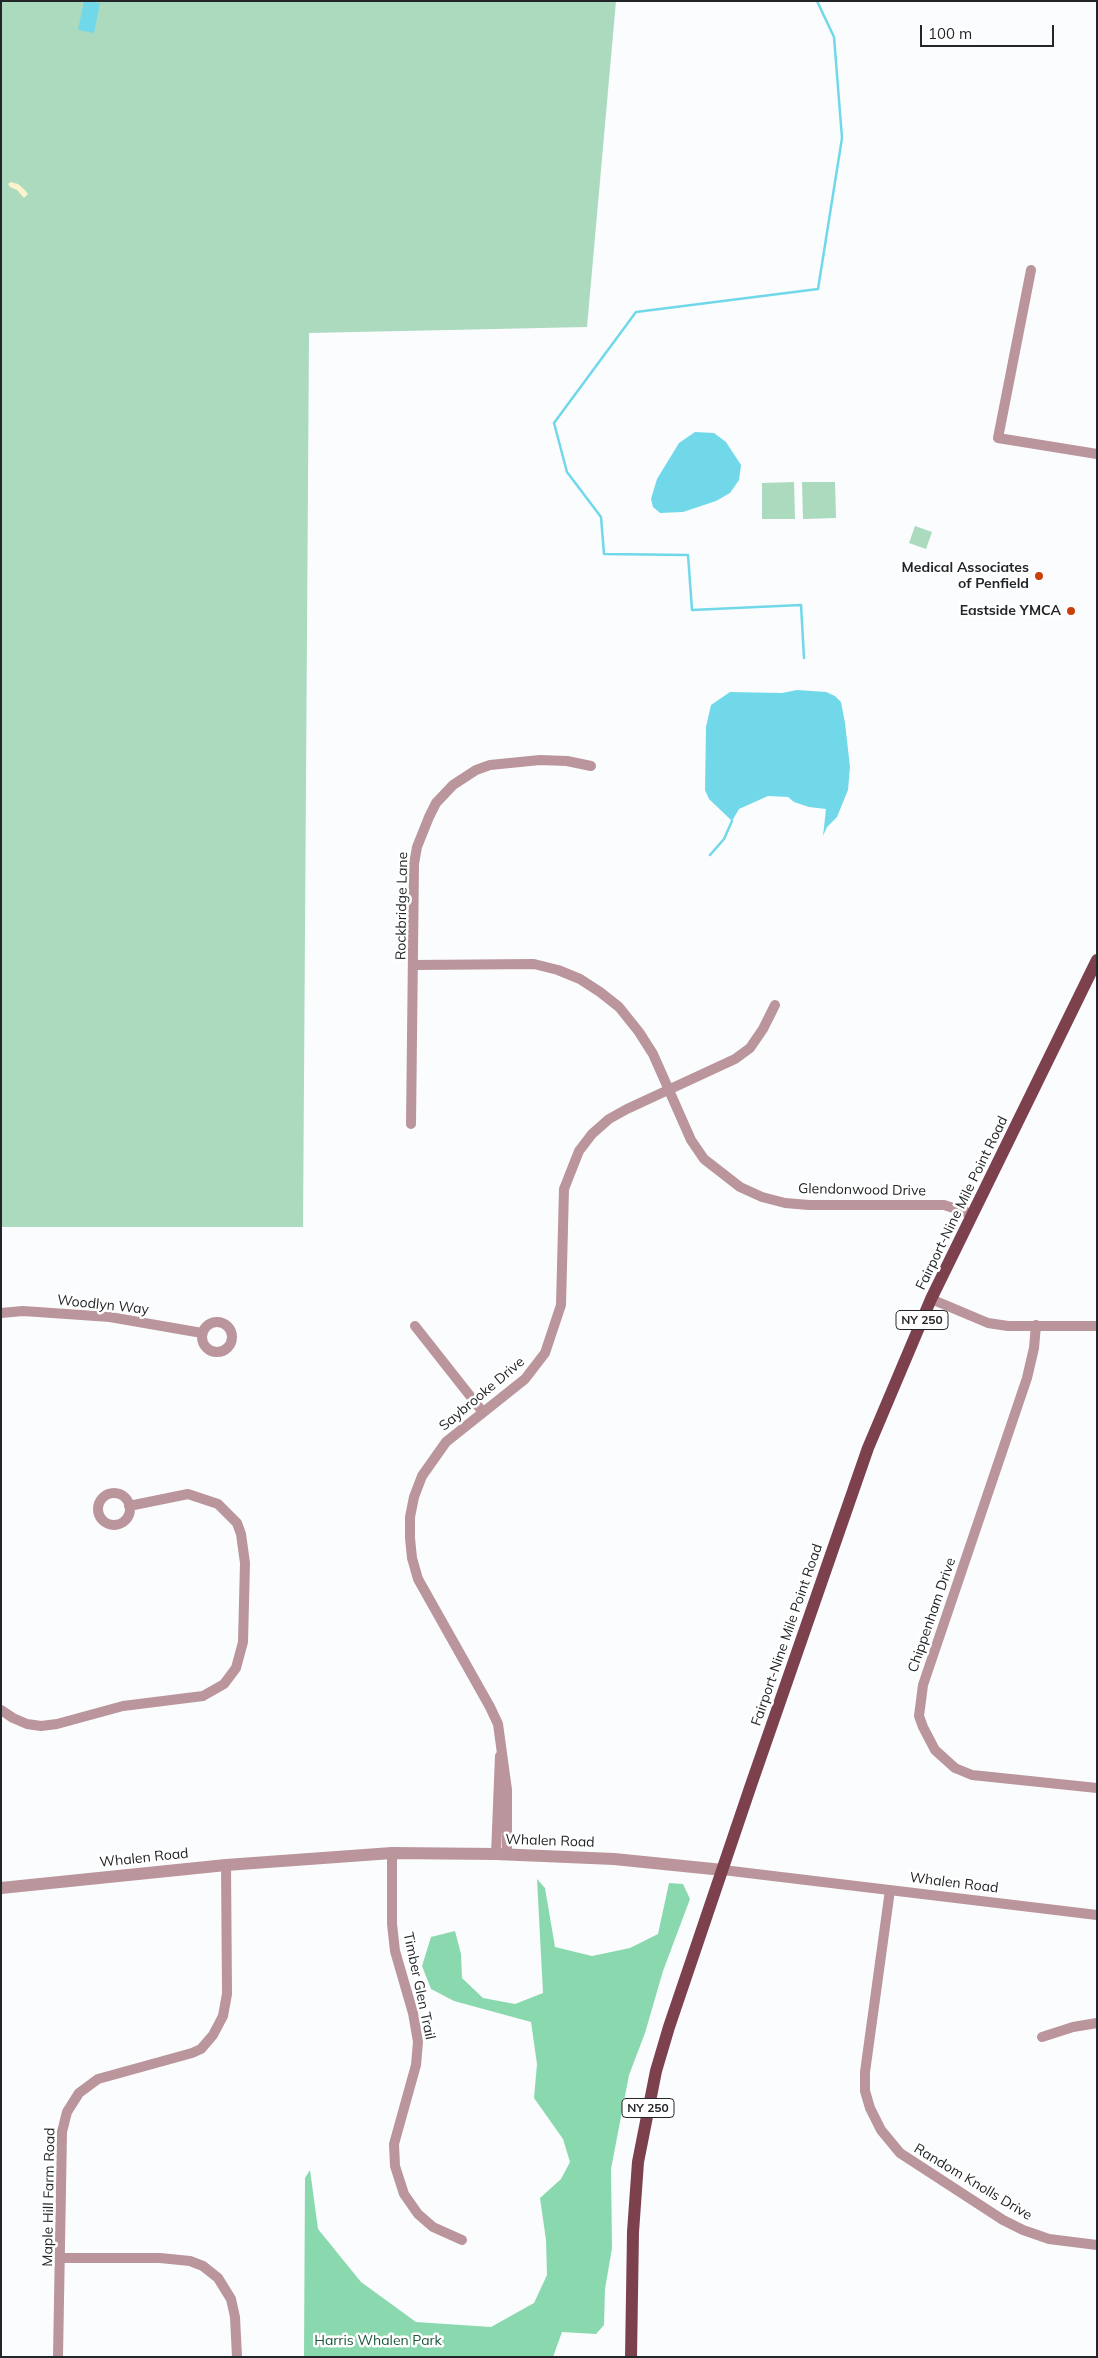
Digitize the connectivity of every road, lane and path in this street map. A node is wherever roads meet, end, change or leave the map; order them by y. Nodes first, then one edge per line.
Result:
1 (1031, 270) dead end
2 (1097, 454) edge
3 (591, 766) dead end
4 (1097, 960) edge
5 (414, 965) junction
6 (775, 1005) dead end
7 (669, 1090) junction
8 (411, 1124) dead end
9 (972, 1214) junction
10 (932, 1299) junction
11 (1, 1314) edge
12 (1036, 1325) junction
13 (415, 1326) dead end
14 (1097, 1326) edge
15 (202, 1333) dead end
16 (482, 1411) junction
17 (129, 1506) dead end
18 (1, 1710) edge
19 (1097, 1788) edge
20 (392, 1853) junction
21 (501, 1854) junction
22 (226, 1866) junction
23 (723, 1870) junction
24 (1, 1888) edge
25 (890, 1890) junction
26 (1097, 1915) edge
27 (1097, 2023) edge
28 (1042, 2037) dead end
29 (462, 2240) dead end
30 (1097, 2245) edge
31 (62, 2258) junction
32 (58, 2357) edge
33 (237, 2357) edge
34 (630, 2357) edge

1 - 2 street
3 - 5 street, Rockbridge Lane
4 - 9 main road, Fairport-Nine Mile Point Road / NY 250
5 - 7 street, Glendonwood Drive
5 - 8 street, Rockbridge Lane
6 - 7 street, Saybrooke Drive
7 - 9 street, Glendonwood Drive
7 - 16 street, Saybrooke Drive
9 - 10 main road, Fairport-Nine Mile Point Road / NY 250
10 - 12 street
10 - 23 main road, Fairport-Nine Mile Point Road / NY 250
11 - 15 street, Woodlyn Way
12 - 14 street
12 - 19 street, Chippenham Drive
13 - 16 street
16 - 21 street, Saybrooke Drive
17 - 18 street
20 - 21 street, Whalen Road
20 - 22 street, Whalen Road
20 - 29 street, Timber Glen Trail
21 - 23 street, Whalen Road
22 - 24 street, Whalen Road
22 - 31 street, Maple Hill Farm Road
23 - 25 street, Whalen Road
23 - 34 main road, Fairport-Nine Mile Point Road / NY 250
25 - 26 street, Whalen Road
25 - 30 street, Random Knolls Drive
27 - 28 street
31 - 32 street, Maple Hill Farm Road
31 - 33 street

